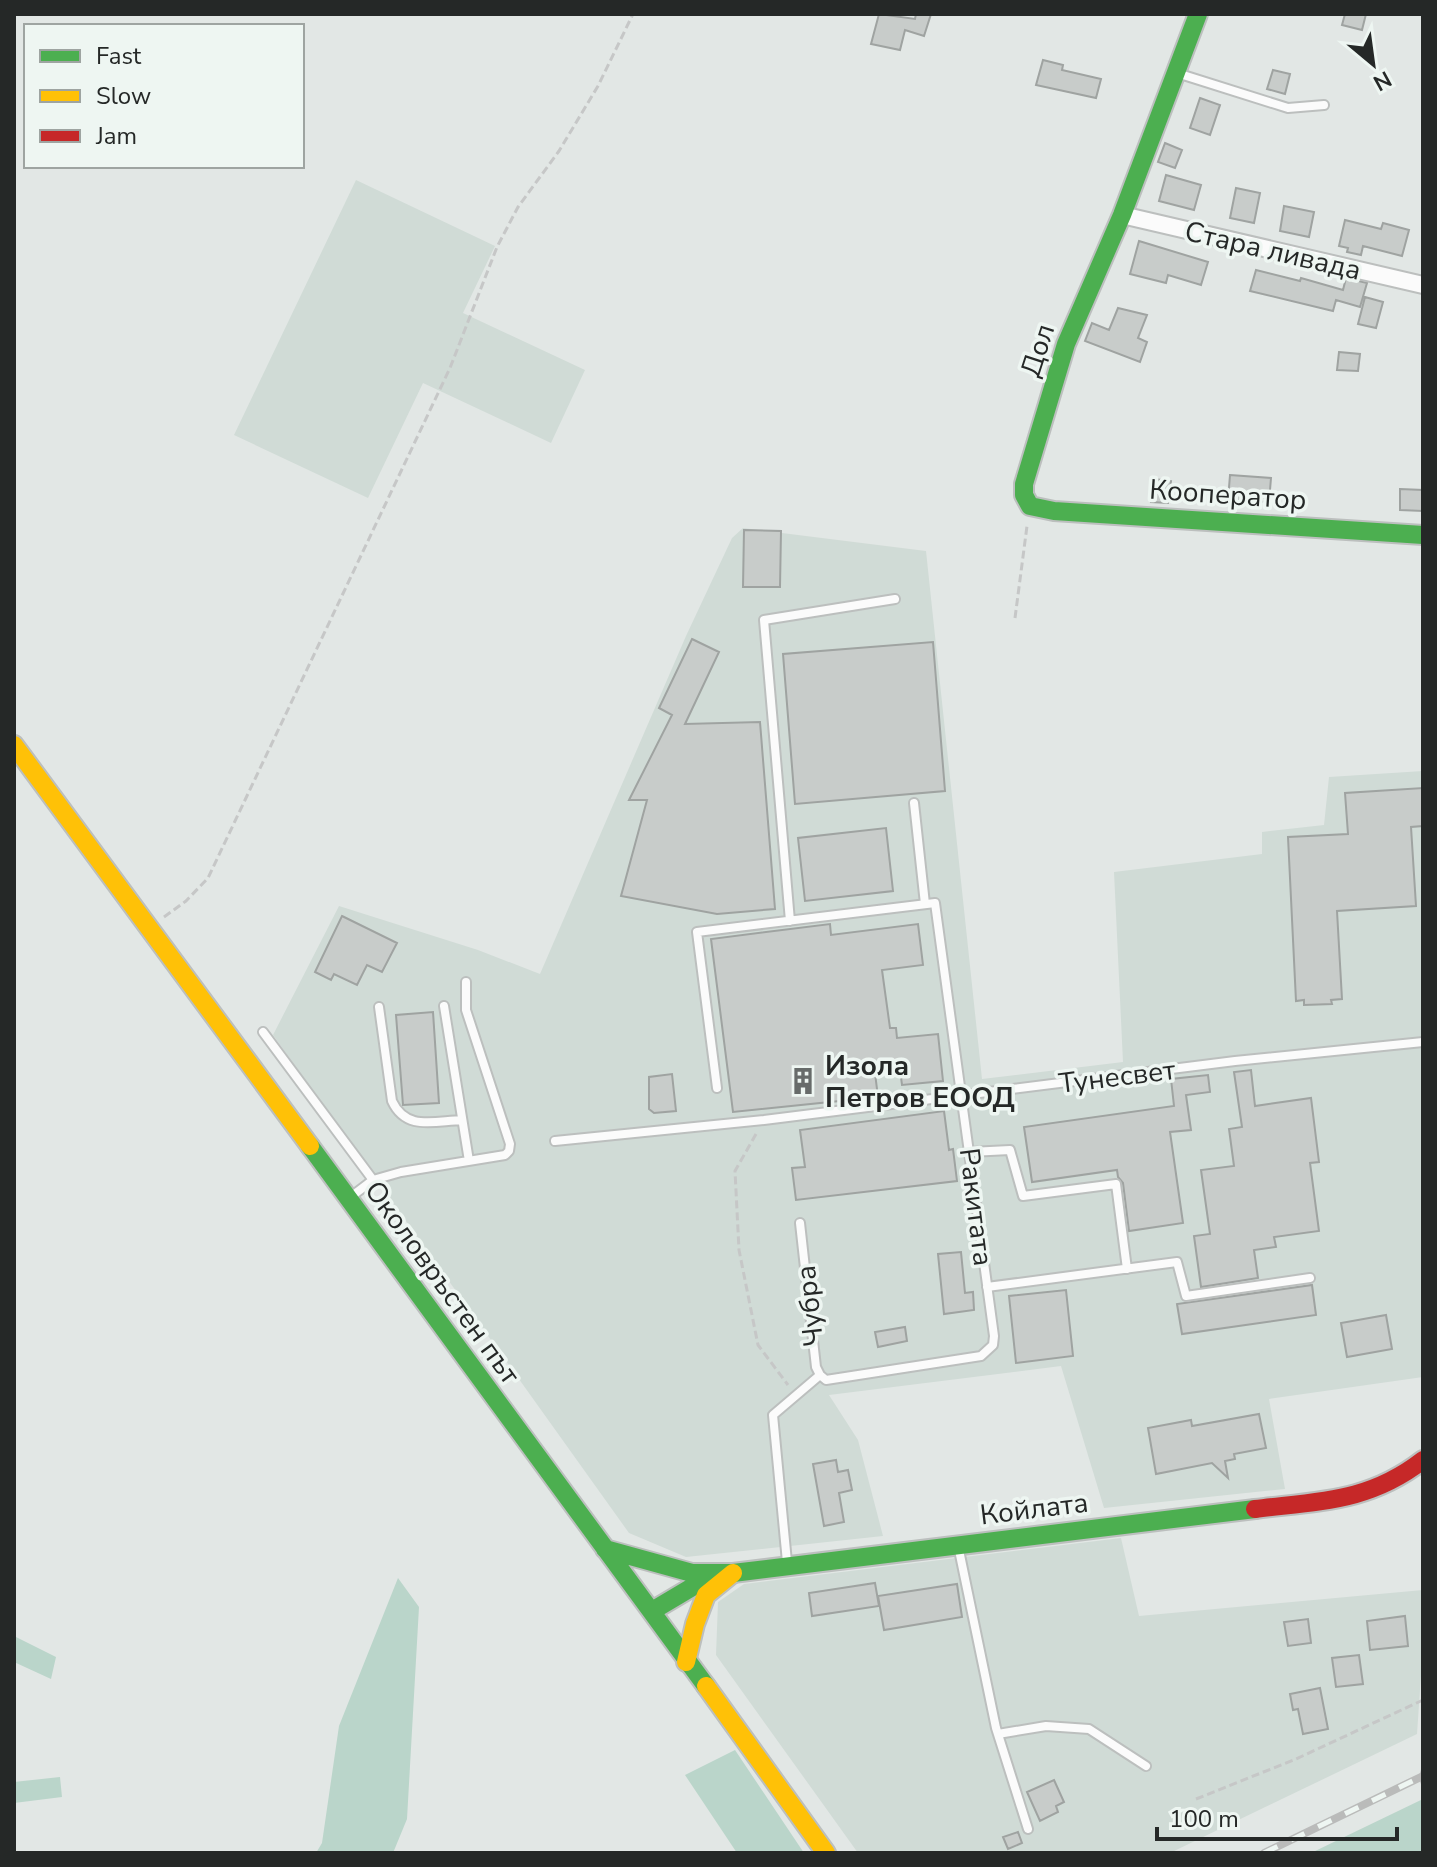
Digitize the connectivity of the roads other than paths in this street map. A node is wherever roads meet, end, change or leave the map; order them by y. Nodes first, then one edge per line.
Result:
1 (1198, 14) edge
2 (1175, 72) junction
3 (1324, 105) dead end
4 (1122, 215) junction
5 (1423, 285) edge
6 (1030, 506) joint
7 (1423, 535) edge
8 (895, 599) dead end
9 (14, 745) edge
10 (914, 803) dead end
11 (925, 904) junction
12 (790, 921) junction
13 (466, 982) dead end
14 (444, 1006) dead end
15 (379, 1007) dead end
16 (263, 1032) dead end
17 (1423, 1042) edge
18 (717, 1088) dead end
19 (963, 1095) junction
20 (462, 1120) junction
21 (555, 1141) dead end
22 (970, 1152) junction
23 (469, 1161) junction
24 (373, 1180) junction
25 (349, 1199) junction
26 (800, 1223) dead end
27 (1127, 1269) junction
28 (1310, 1278) dead end
29 (987, 1287) junction
30 (820, 1375) junction
31 (832, 1380) joint
32 (1423, 1460) edge
33 (958, 1545) junction
34 (605, 1549) junction
35 (787, 1566) junction
36 (733, 1573) junction
37 (652, 1611) junction
38 (686, 1662) junction
39 (998, 1734) junction
40 (1146, 1766) dead end
41 (1028, 1829) dead end
42 (826, 1853) edge

1 - 2 street, Дол
2 - 3 lane
2 - 4 street, Дол
4 - 5 street, Стара ливада
4 - 6 street, Дол
6 - 7 street, Кооператор
8 - 12 lane
9 - 25 street, Околовръстен път
10 - 11 lane
11 - 12 lane
11 - 19 lane, Ракитата
12 - 18 lane
13 - 23 lane
14 - 20 lane
15 - 20 lane
16 - 24 lane
17 - 19 lane, Тунесвет
19 - 21 lane, Тунесвет
19 - 22 lane, Ракитата
20 - 23 lane
22 - 27 lane
22 - 29 lane, Ракитата
23 - 24 lane
24 - 25 lane
25 - 34 street, Околовръстен път
26 - 30 lane, Чубра
27 - 28 lane
27 - 29 lane
29 - 31 lane, Ракитата
30 - 31 lane, Чубра
30 - 35 lane
32 - 33 street, Койлата
33 - 35 street, Койлата
33 - 39 lane
34 - 36 street
34 - 37 street, Околовръстен път
35 - 36 street, Койлата
36 - 37 street, Койлата
36 - 38 street
37 - 38 street, Околовръстен път
38 - 42 street, Околовръстен път
39 - 40 lane
39 - 41 lane

